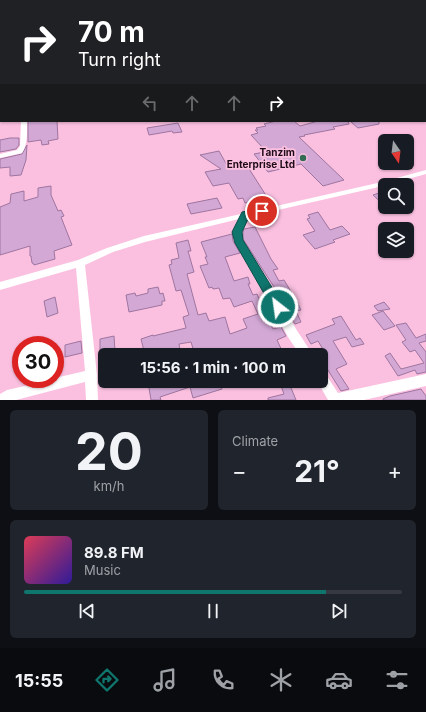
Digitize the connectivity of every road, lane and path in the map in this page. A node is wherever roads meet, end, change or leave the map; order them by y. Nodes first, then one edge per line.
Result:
1 (24, 122) edge
2 (0, 156) edge
3 (426, 172) edge
4 (245, 215) junction
5 (80, 263) junction
6 (0, 286) edge
7 (302, 348) edge
8 (91, 375) junction
9 (426, 380) edge
10 (328, 388) edge
11 (3, 400) edge
12 (92, 400) edge
13 (336, 400) edge

1 - 2 street
3 - 4 street
4 - 5 street
4 - 7 street
5 - 6 street
5 - 8 street
8 - 11 street
8 - 12 street
9 - 13 street
10 - 13 street

